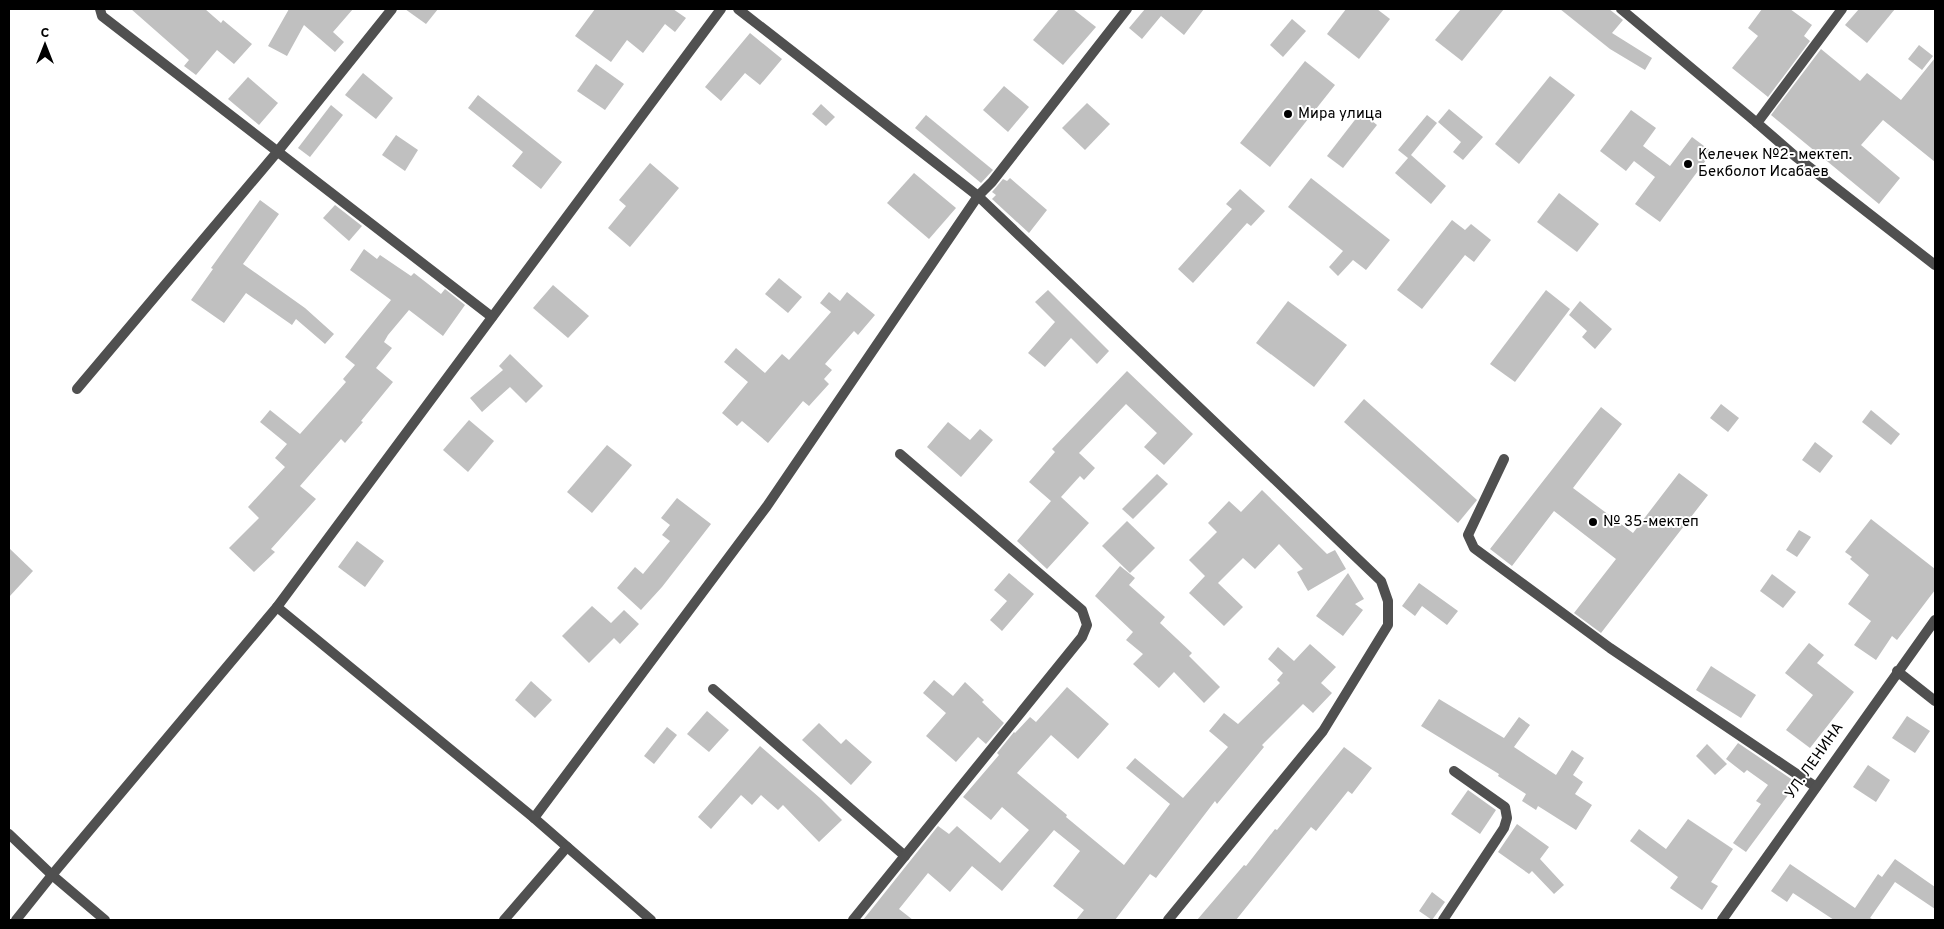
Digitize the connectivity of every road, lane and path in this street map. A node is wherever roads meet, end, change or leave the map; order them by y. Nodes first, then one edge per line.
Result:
1 (100, 9) edge
2 (392, 9) edge
3 (721, 9) edge
4 (738, 9) edge
5 (1127, 9) edge
6 (1621, 9) edge
7 (1842, 9) edge
8 (1758, 123) junction
9 (278, 151) junction
10 (978, 196) junction
11 (1935, 265) edge
12 (492, 316) junction
13 (77, 388) dead end
14 (900, 454) dead end
15 (1504, 459) dead end
16 (277, 607) junction
17 (1935, 620) edge
18 (1897, 671) junction
19 (714, 689) dead end
20 (1935, 701) edge
21 (1454, 771) dead end
22 (1816, 787) junction
23 (534, 818) junction
24 (9, 834) edge
25 (567, 847) junction
26 (905, 856) junction
27 (52, 875) junction
28 (16, 920) edge
29 (105, 920) edge
30 (504, 920) edge
31 (651, 920) edge
32 (853, 920) edge
33 (1168, 920) edge
34 (1443, 920) edge
35 (1722, 920) edge

1 - 9 street
2 - 9 street
3 - 12 street
4 - 10 street
5 - 10 street
6 - 8 street
7 - 8 street
8 - 11 street
9 - 12 street
9 - 13 street
10 - 23 street
10 - 33 street
12 - 16 street
14 - 26 street
15 - 22 street
16 - 23 street
16 - 27 street
17 - 18 street, УЛ. ЛЕНИНА
18 - 20 street
18 - 22 street, УЛ. ЛЕНИНА
19 - 26 street
21 - 34 street
22 - 35 street, УЛ. ЛЕНИНА
23 - 25 street
24 - 27 street
25 - 30 street
25 - 31 street
26 - 32 street
27 - 28 street
27 - 29 street

